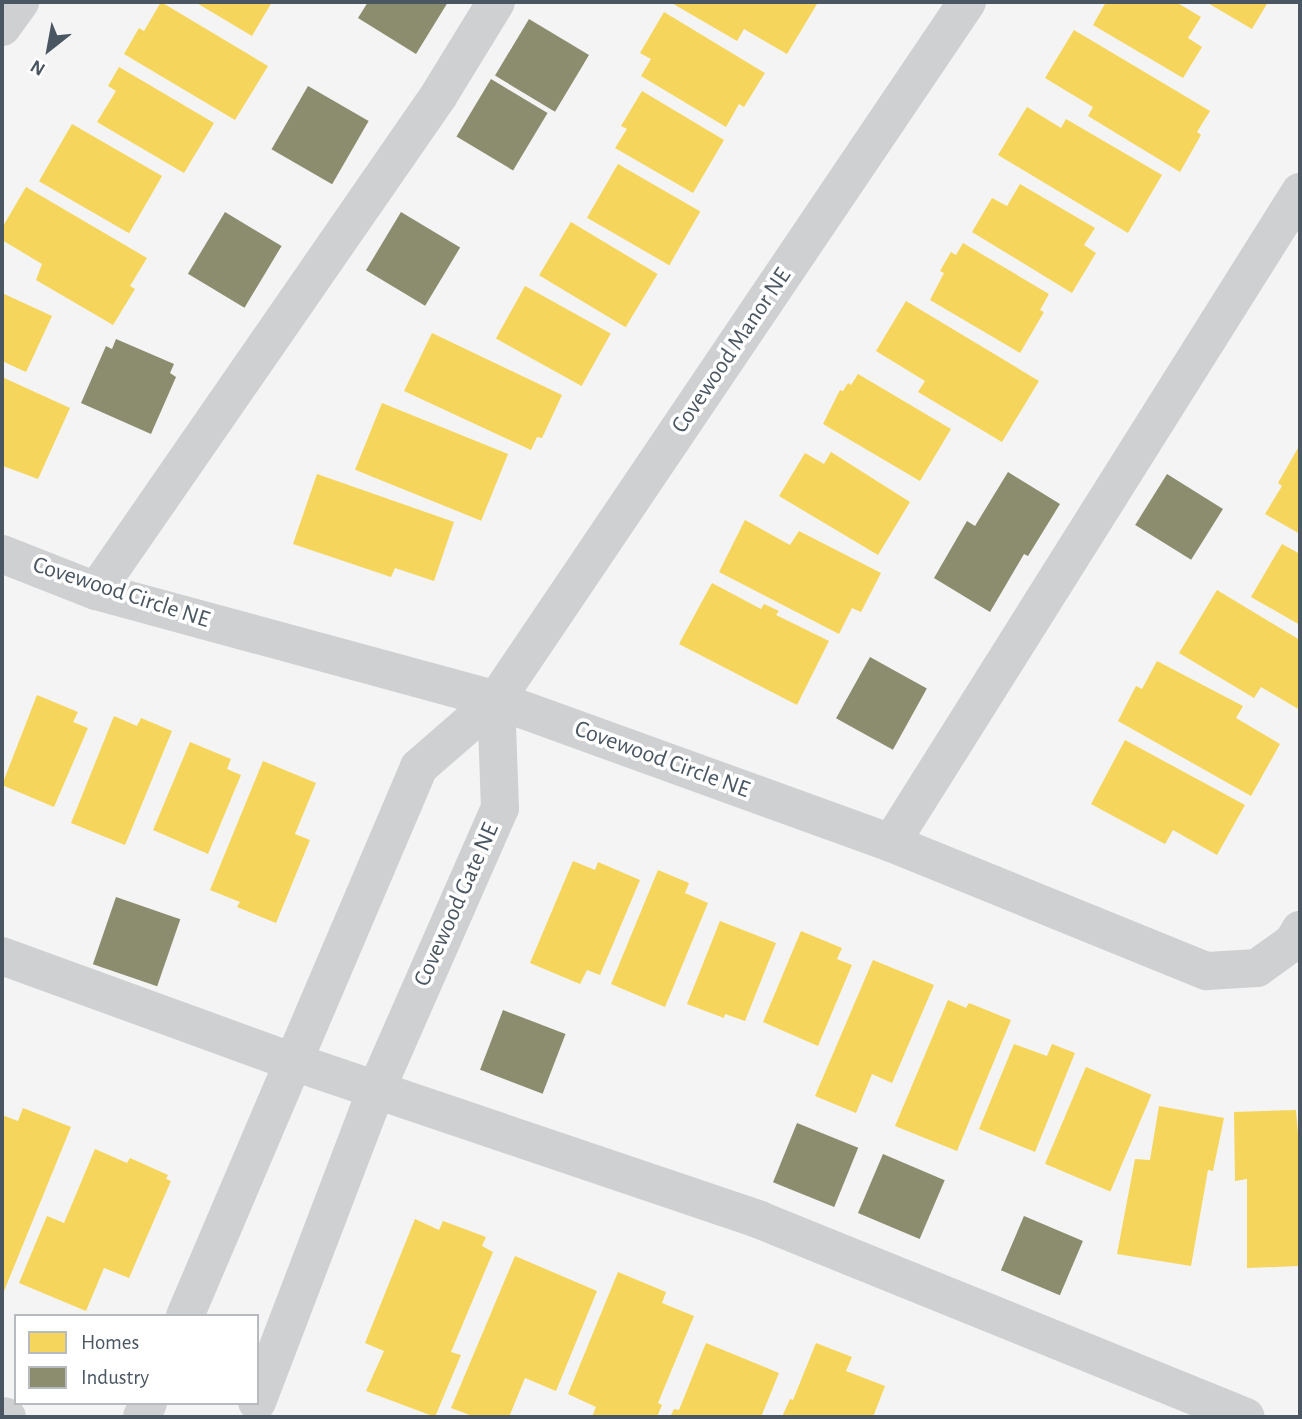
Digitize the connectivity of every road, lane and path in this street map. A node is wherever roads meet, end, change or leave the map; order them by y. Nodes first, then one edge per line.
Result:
1 (20, 2) edge
2 (496, 2) edge
3 (967, 2) edge
4 (2, 27) edge
5 (1300, 192) edge
6 (2, 554) edge
7 (96, 591) junction
8 (496, 700) junction
9 (891, 843) junction
10 (1300, 930) edge
11 (2, 956) edge
12 (294, 1062) junction
13 (377, 1088) junction
14 (186, 1314) edge
15 (259, 1398) edge
16 (2, 1416) edge
17 (7, 1417) edge
18 (1246, 1417) edge

1 - 4 street
2 - 7 street
3 - 8 street, Covewood Manor NE
5 - 9 street
6 - 7 street, Covewood Circle NE
7 - 8 street, Covewood Circle NE
8 - 9 street, Covewood Circle NE
8 - 12 street
8 - 13 street, Covewood Gate NE
9 - 10 street, Covewood Circle NE
11 - 12 street
12 - 13 street
12 - 14 street
13 - 15 street, Covewood Gate NE
13 - 18 street
16 - 17 street

